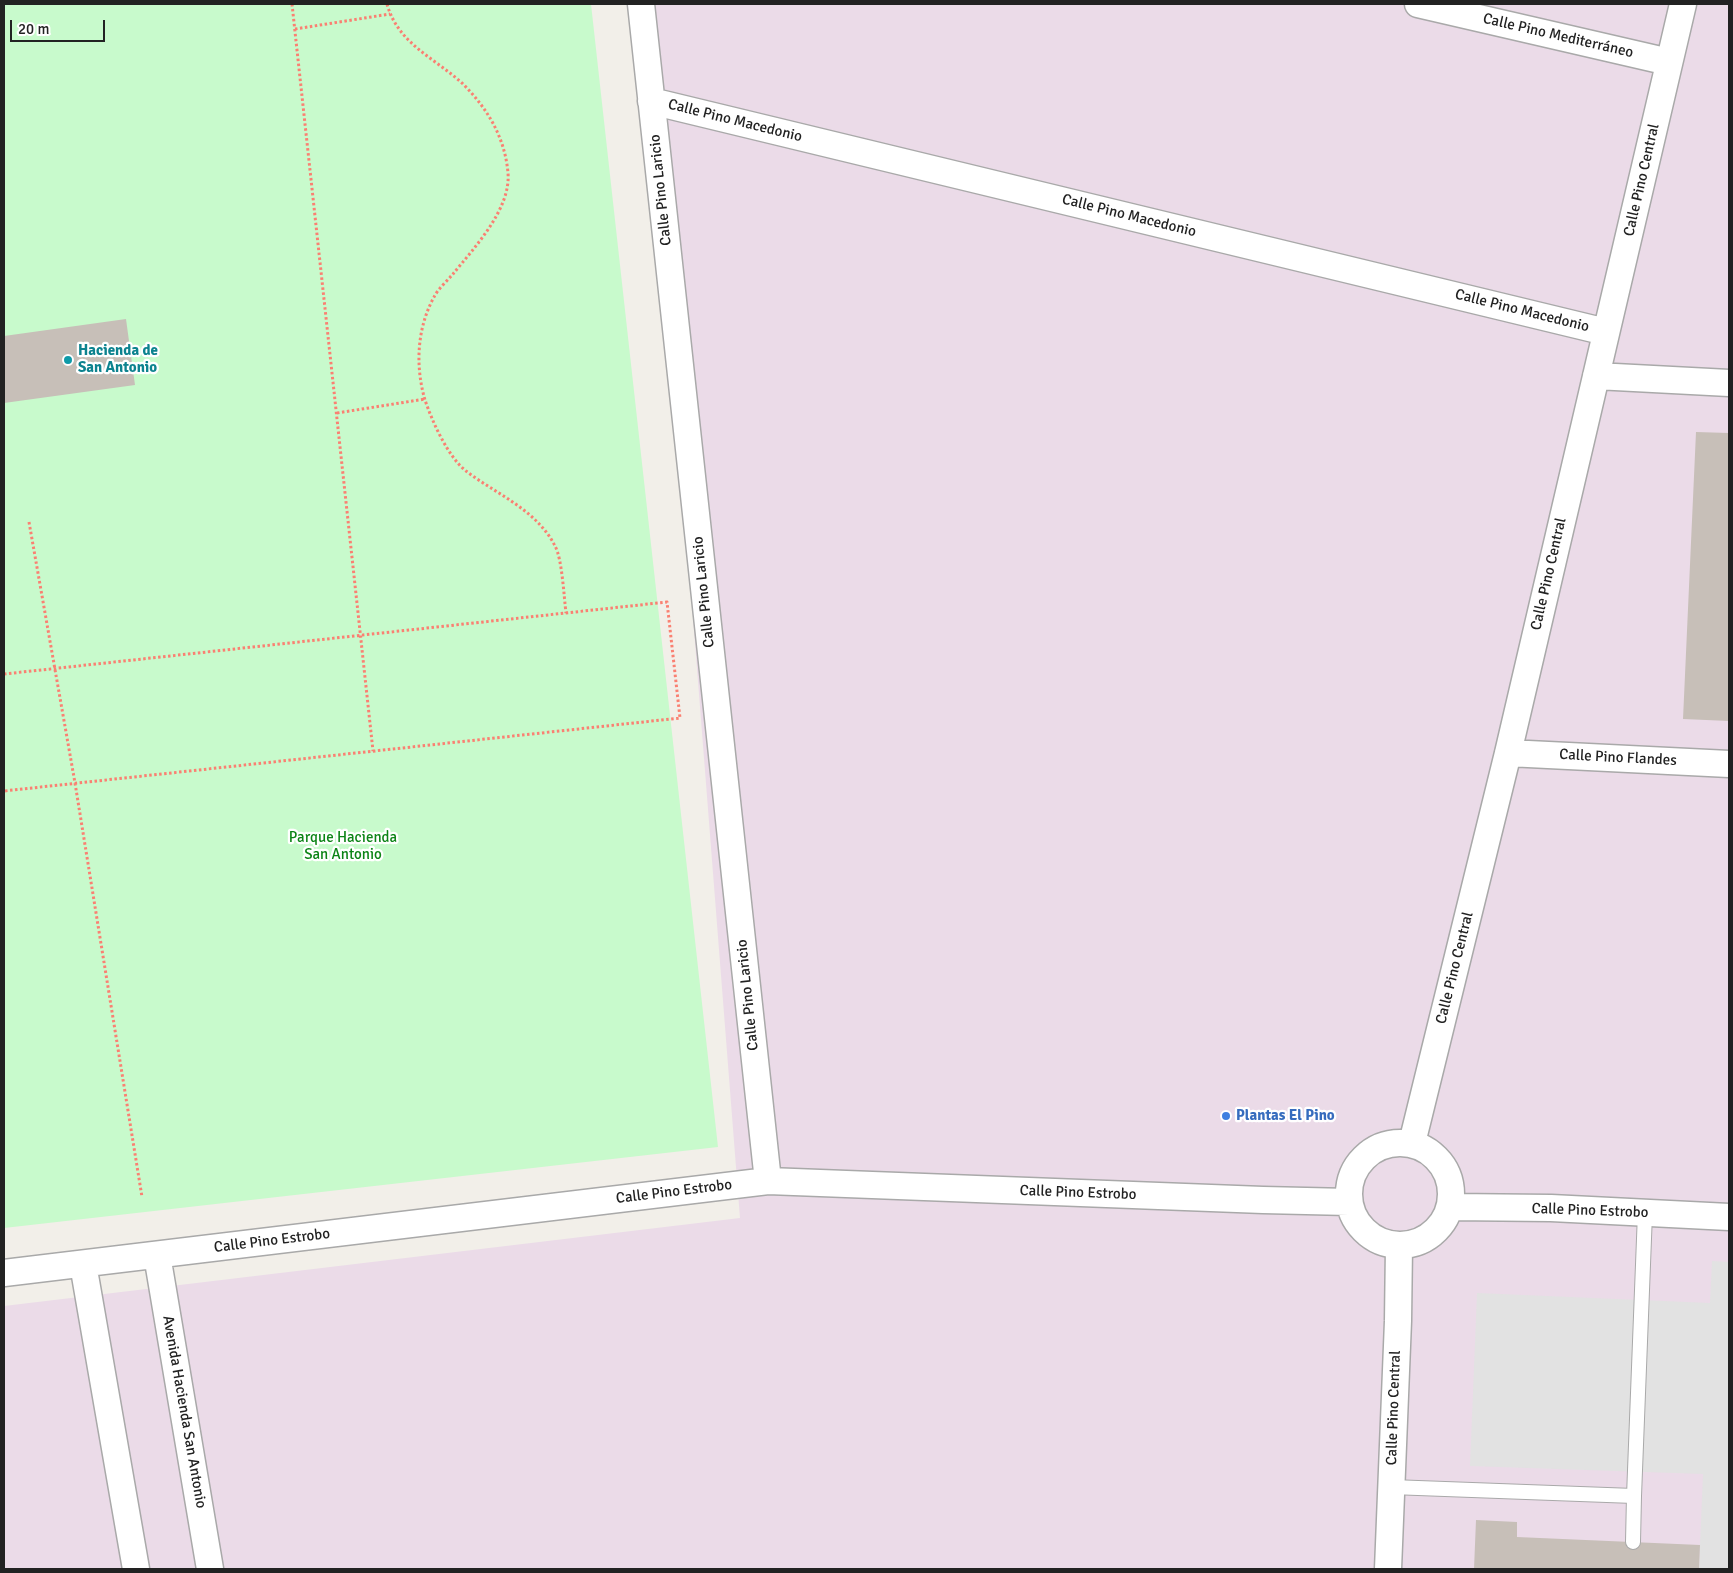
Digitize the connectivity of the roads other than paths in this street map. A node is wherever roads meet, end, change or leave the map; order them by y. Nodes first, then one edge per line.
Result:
1 (640, 4) edge
2 (1418, 4) edge
3 (1683, 4) edge
4 (1669, 62) junction
5 (651, 101) junction
6 (1606, 332) junction
7 (1596, 376) junction
8 (1729, 383) edge
9 (1508, 753) junction
10 (1729, 764) edge
11 (1412, 1143) junction
12 (768, 1181) junction
13 (1349, 1202) junction
14 (1451, 1207) junction
15 (1645, 1213) junction
16 (1729, 1217) edge
17 (1399, 1246) junction
18 (157, 1254) junction
19 (83, 1264) junction
20 (4, 1273) edge
21 (1391, 1487) junction
22 (1634, 1496) junction
23 (1633, 1542) dead end
24 (136, 1569) edge
25 (210, 1569) edge
26 (1388, 1569) edge

1 - 5 street, Calle Pino Laricio
2 - 4 street, Calle Pino Mediterráneo
3 - 4 street, Calle Pino Central
4 - 6 street, Calle Pino Central
5 - 6 street, Calle Pino Macedonio
5 - 12 street, Calle Pino Laricio
6 - 7 street, Calle Pino Central
7 - 8 street
7 - 9 street, Calle Pino Central
9 - 10 street, Calle Pino Flandes
9 - 11 street, Calle Pino Central
11 - 13 street
11 - 14 street
12 - 13 street, Calle Pino Estrobo
12 - 18 street, Calle Pino Estrobo
13 - 17 street
14 - 15 street, Calle Pino Estrobo
14 - 17 street
15 - 16 street, Calle Pino Estrobo
15 - 22 lane
17 - 21 street, Calle Pino Central
18 - 19 street, Calle Pino Estrobo
18 - 25 street, Avenida Hacienda San Antonio
19 - 20 street, Calle Pino Estrobo
19 - 24 street
21 - 22 lane
21 - 26 street, Calle Pino Central
22 - 23 lane

